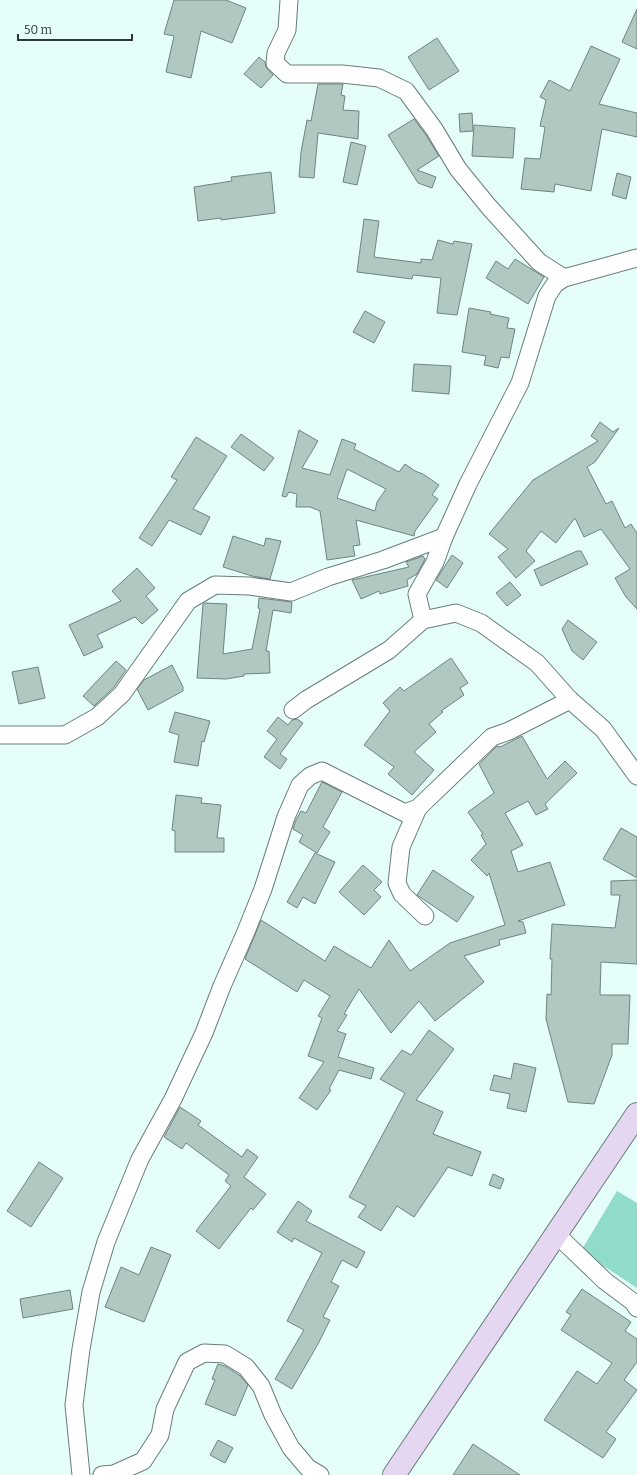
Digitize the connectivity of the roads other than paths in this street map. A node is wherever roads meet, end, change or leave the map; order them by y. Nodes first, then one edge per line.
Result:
1 (289, 0) edge
2 (637, 258) edge
3 (564, 278) junction
4 (444, 537) junction
5 (423, 620) junction
6 (570, 700) junction
7 (293, 710) dead end
8 (0, 735) edge
9 (637, 776) edge
10 (418, 808) junction
11 (425, 916) dead end
12 (637, 1114) edge
13 (556, 1234) junction
14 (637, 1308) edge
15 (81, 1475) edge
16 (102, 1475) edge
17 (320, 1475) edge
18 (394, 1475) edge

1 - 3 street
2 - 3 street
3 - 4 street
4 - 5 street
4 - 8 street
5 - 6 street
5 - 7 street
6 - 9 street
6 - 10 street
10 - 11 street
10 - 15 street
12 - 13 main road
13 - 14 street
13 - 18 main road
16 - 17 street

